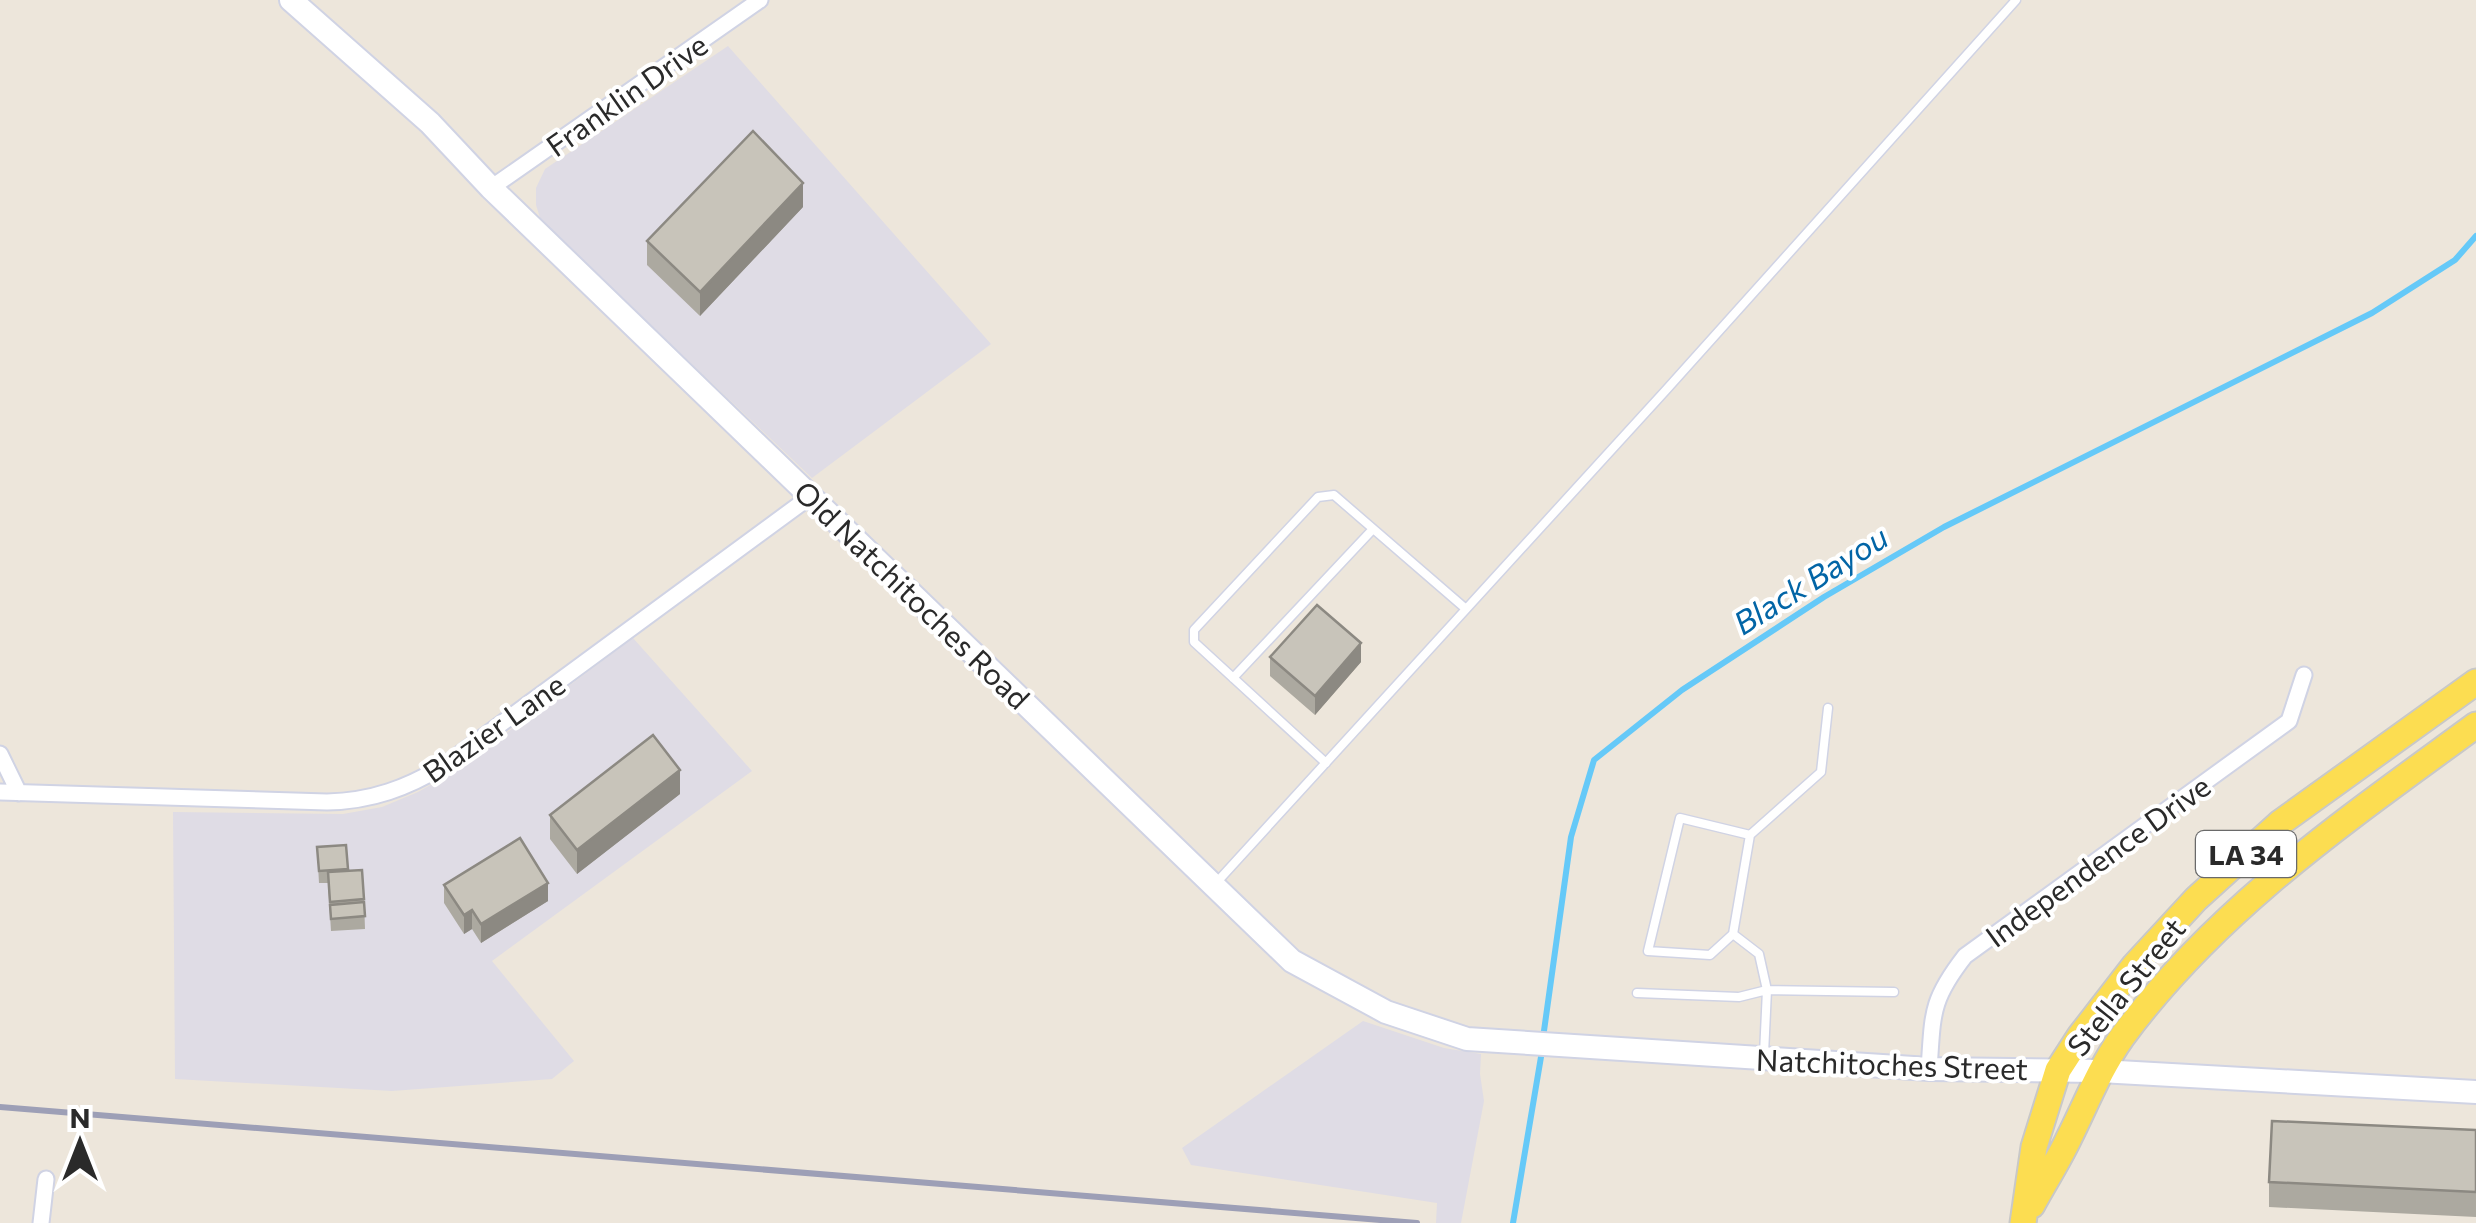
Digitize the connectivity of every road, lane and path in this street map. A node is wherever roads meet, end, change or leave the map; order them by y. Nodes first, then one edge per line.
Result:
1 (290, 0) edge
2 (760, 0) edge
3 (2016, 0) edge
4 (491, 188) junction
5 (812, 496) junction
6 (1373, 529) junction
7 (1466, 609) junction
8 (2304, 675) dead end
9 (1233, 678) junction
10 (2476, 682) edge
11 (1828, 708) dead end
12 (2476, 725) edge
13 (0, 754) edge
14 (1326, 763) junction
15 (0, 792) edge
16 (19, 793) junction
17 (1750, 834) junction
18 (1214, 886) junction
19 (1733, 934) junction
20 (1767, 990) junction
21 (1894, 992) dead end
22 (1637, 993) dead end
23 (1608, 1048) joint
24 (1763, 1058) junction
25 (1929, 1068) junction
26 (2058, 1070) junction
27 (2100, 1072) junction
28 (2476, 1092) edge
29 (46, 1179) dead end
30 (2024, 1221) edge
31 (41, 1223) edge

1 - 4 street, Old Natchitoches Road
2 - 4 street, Franklin Drive
3 - 7 lane
4 - 5 street, Old Natchitoches Road
5 - 16 street, Blazier Lane
5 - 18 street, Old Natchitoches Road
6 - 7 lane
6 - 9 lane
6 - 9 lane
7 - 14 lane
8 - 25 street, Independence Drive
9 - 14 lane
10 - 26 main road, Stella Street / LA 34
11 - 17 lane
12 - 27 main road, Stella Street / LA 34
13 - 16 street
14 - 18 lane
15 - 16 street, Blazier Lane
17 - 19 lane
17 - 19 lane
18 - 23 street, Old Natchitoches Road
19 - 20 lane
20 - 21 lane
20 - 22 lane
20 - 24 lane
23 - 24 street, Natchitoches Street
24 - 25 street, Natchitoches Street
25 - 26 street, Natchitoches Street
26 - 27 street, Natchitoches Street
26 - 30 main road, LA 34
27 - 28 street, Natchitoches Street
27 - 30 main road, LA 34
29 - 31 street

